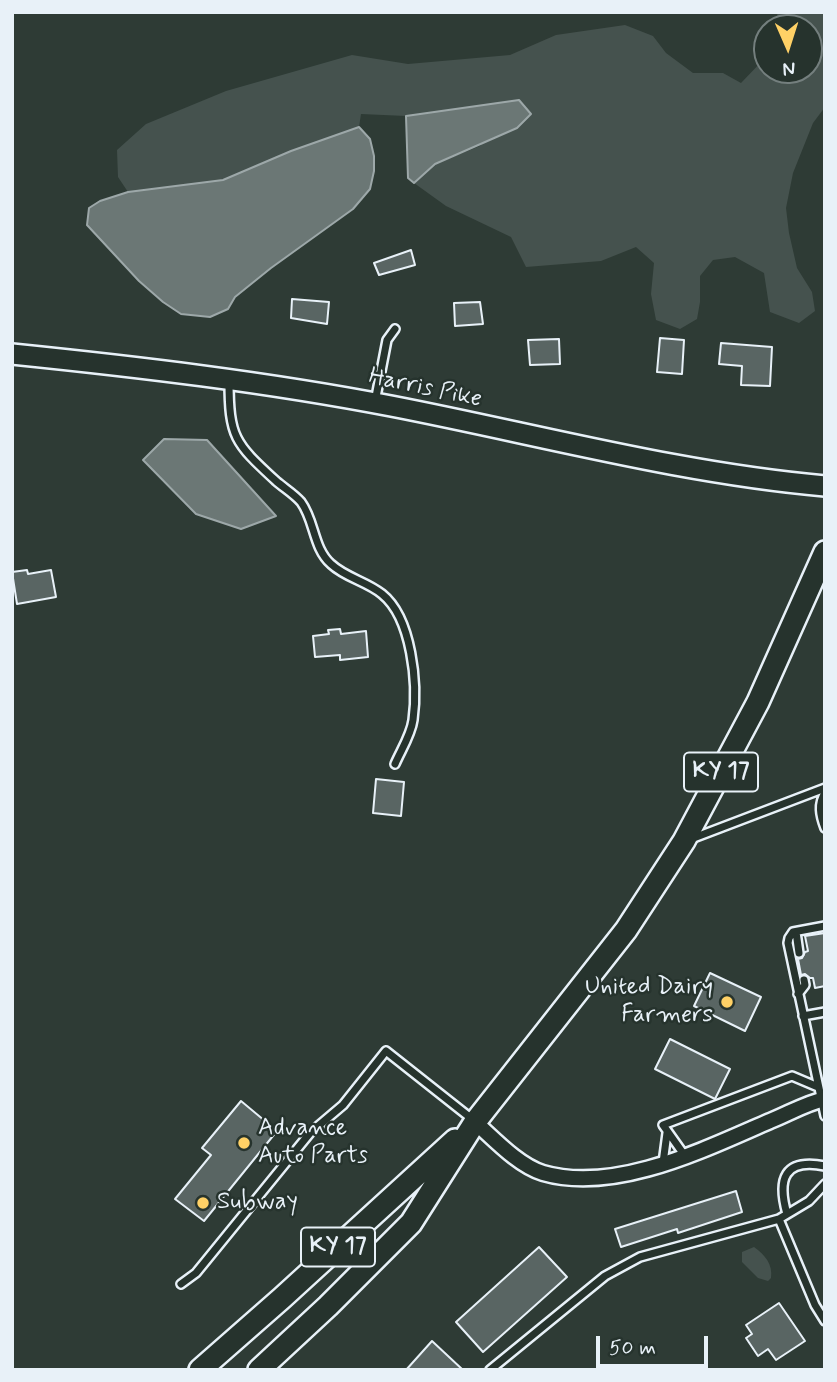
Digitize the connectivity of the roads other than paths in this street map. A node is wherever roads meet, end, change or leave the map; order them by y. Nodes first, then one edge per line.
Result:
1 (395, 329) dead end
2 (12, 354) edge
3 (229, 380) junction
4 (375, 403) junction
5 (825, 486) edge
6 (825, 552) edge
7 (395, 764) dead end
8 (825, 790) edge
9 (825, 828) edge
10 (684, 841) junction
11 (825, 926) edge
12 (796, 932) junction
13 (799, 953) dead end
14 (804, 980) dead end
15 (798, 994) junction
16 (825, 1012) edge
17 (803, 1016) junction
18 (821, 1095) edge
19 (825, 1116) edge
20 (475, 1122) junction
21 (667, 1133) junction
22 (685, 1156) junction
23 (663, 1163) junction
24 (825, 1166) edge
25 (825, 1184) edge
26 (787, 1214) junction
27 (779, 1219) junction
28 (181, 1284) dead end
29 (825, 1321) edge
30 (200, 1370) edge
31 (259, 1370) edge
32 (489, 1370) edge

1 - 4 lane
2 - 3 main road, Harris Pike
3 - 4 main road, Harris Pike
3 - 7 lane
4 - 5 main road, Harris Pike
6 - 10 main road, KY 17
8 - 9 lane
8 - 10 lane
10 - 20 main road, KY 17
11 - 12 lane
12 - 13 lane
12 - 15 lane
14 - 15 lane
15 - 17 lane
16 - 17 lane
17 - 18 lane
18 - 19 lane
18 - 21 lane
18 - 22 street
20 - 23 street
20 - 28 lane
20 - 30 main road, KY 17
20 - 31 main road, KY 17
21 - 22 lane
21 - 23 lane
22 - 23 street
24 - 26 lane
25 - 26 lane
26 - 27 lane
27 - 29 lane
27 - 32 lane

